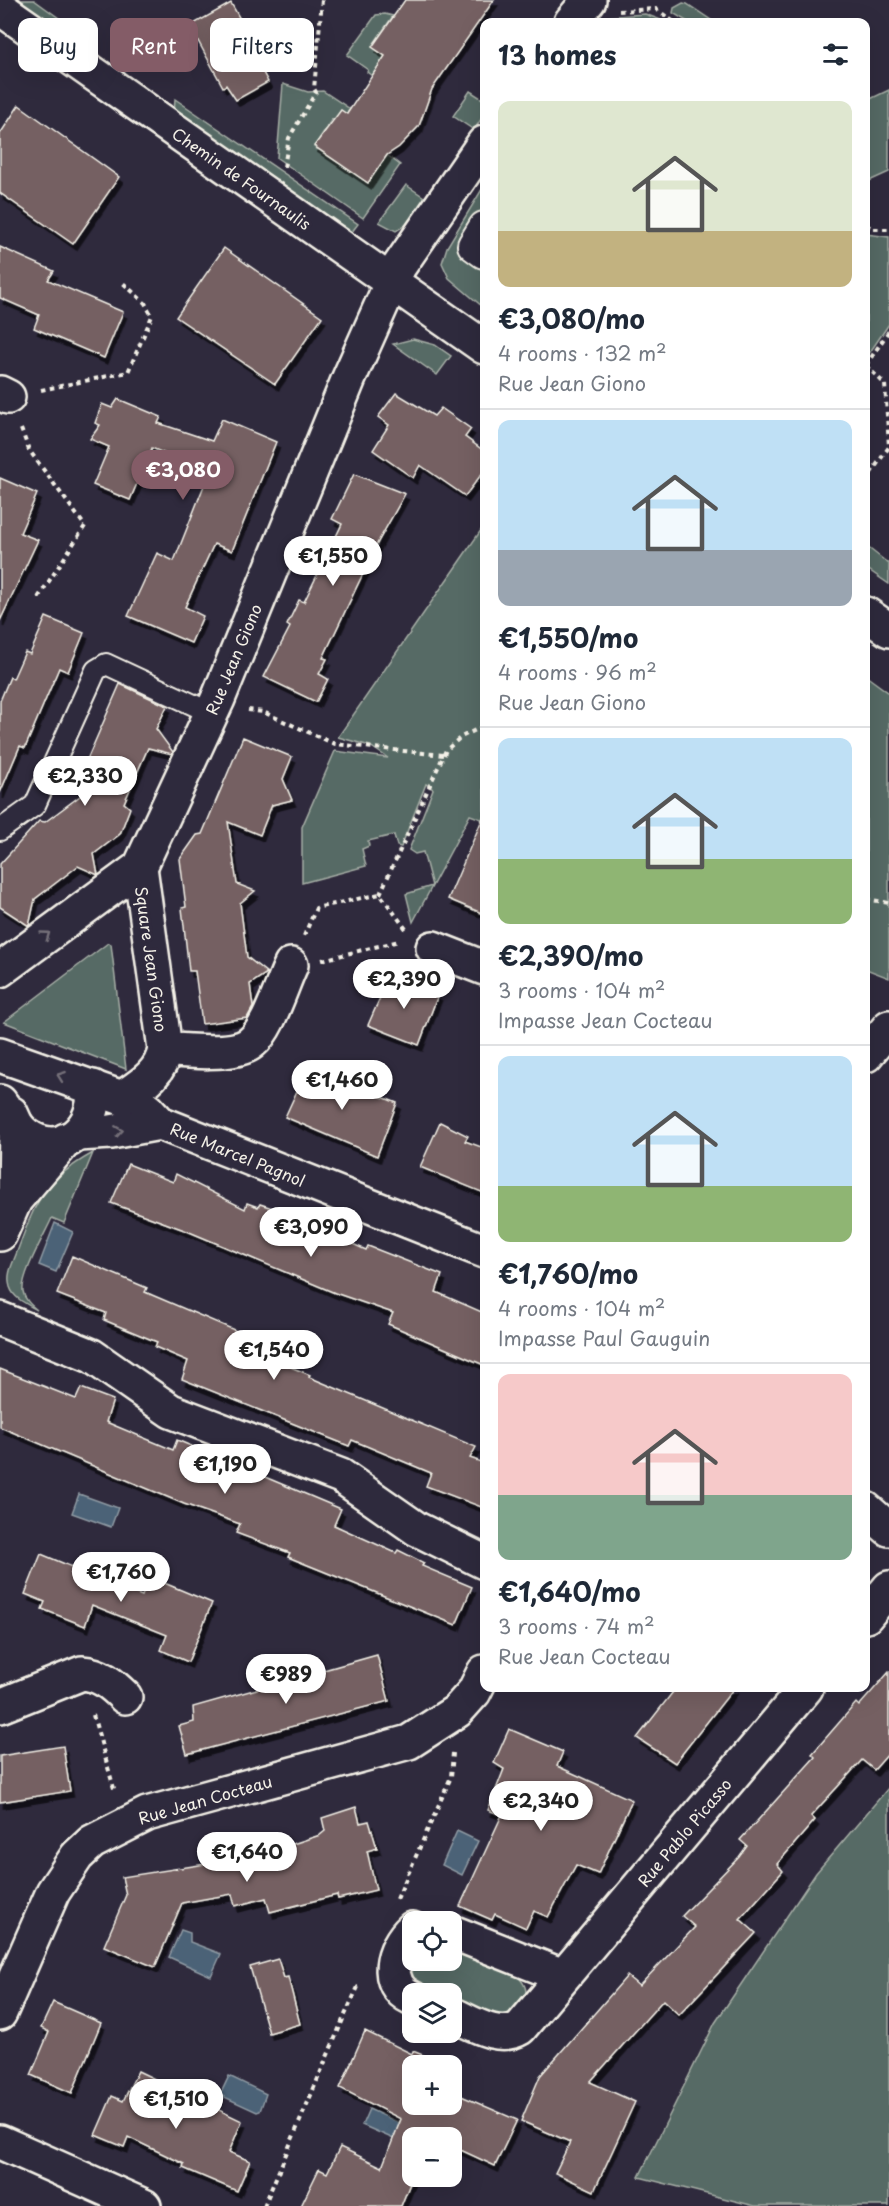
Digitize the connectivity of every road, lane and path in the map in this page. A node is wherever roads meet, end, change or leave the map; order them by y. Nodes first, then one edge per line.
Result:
1 (322, 0) edge
2 (580, 6) edge
3 (0, 8) edge
4 (668, 18) edge
5 (480, 149) edge
6 (284, 168) dead end
7 (870, 227) edge
8 (889, 230) edge
9 (480, 234) edge
10 (480, 250) edge
11 (123, 282) dead end
12 (392, 284) junction
13 (889, 331) edge
14 (480, 344) edge
15 (870, 359) edge
16 (870, 369) edge
17 (4, 395) edge
18 (870, 474) edge
19 (38, 598) dead end
20 (870, 617) edge
21 (889, 630) edge
22 (214, 706) junction
23 (480, 728) edge
24 (443, 755) junction
25 (0, 831) edge
26 (140, 867) junction
27 (380, 894) junction
28 (870, 900) edge
29 (889, 903) edge
30 (424, 944) junction
31 (291, 965) junction
32 (480, 966) edge
33 (0, 970) edge
34 (889, 1027) edge
35 (165, 1049) junction
36 (870, 1050) edge
37 (14, 1060) edge
38 (107, 1093) junction
39 (8, 1113) edge
40 (160, 1123) junction
41 (72, 1137) junction
42 (15, 1200) junction
43 (0, 1234) edge
44 (480, 1249) edge
45 (0, 1318) edge
46 (870, 1512) edge
47 (889, 1529) edge
48 (480, 1560) edge
49 (889, 1588) edge
50 (870, 1611) edge
51 (82, 1673) junction
52 (480, 1680) edge
53 (803, 1692) edge
54 (125, 1697) dead end
55 (0, 1706) edge
56 (457, 1711) junction
57 (124, 1824) junction
58 (406, 1911) edge
59 (402, 1926) edge
60 (462, 1936) edge
61 (563, 1976) junction
62 (389, 1986) edge
63 (358, 1987) junction
64 (0, 2013) edge
65 (462, 2018) edge
66 (0, 2142) edge
67 (144, 2206) edge
68 (264, 2206) edge

1 - 6 path
2 - 4 path
3 - 12 street, Chemin de Fournaulis
5 - 12 street, Rue Jean Giono
7 - 8 path
9 - 10 street
11 - 17 path
12 - 14 street, Chemin de Fournaulis
12 - 22 street, Rue Jean Giono
13 - 15 path
16 - 18 path
17 - 19 path
20 - 21 street
22 - 24 path
22 - 25 lane
22 - 26 street, Rue Jean Giono
23 - 24 path
24 - 27 path
33 -> 26 street, Square Jean Giono
26 - 35 street, Square Jean Giono
27 - 30 path
27 - 31 path
28 - 29 path
30 - 31 path
30 - 32 street
31 - 35 street
34 - 36 street
35 - 38 street, Square Jean Giono
38 -> 37 street, Rue Marcel Pagnol
37 - 39 street, Rue Marcel Pagnol
38 - 40 street, Rue Marcel Pagnol
38 - 41 street
39 - 41 street, Rue Marcel Pagnol
39 - 42 street
41 -> 40 street, Rue Marcel Pagnol
40 - 44 street, Rue Marcel Pagnol
41 - 42 street
42 - 43 street
45 - 48 street
46 - 47 street
49 - 50 street
51 - 54 street
51 - 55 street
51 - 57 path
52 - 56 street, Rue Jean Cocteau
53 - 61 street, Rue Pablo Picasso
56 - 57 street, Rue Jean Cocteau
56 - 58 path
57 - 64 street, Rue Jean Cocteau
59 - 62 street
60 - 61 street
61 - 65 street, Rue Pablo Picasso
62 - 63 path
62 - 63 path
63 - 68 path
66 - 67 street

